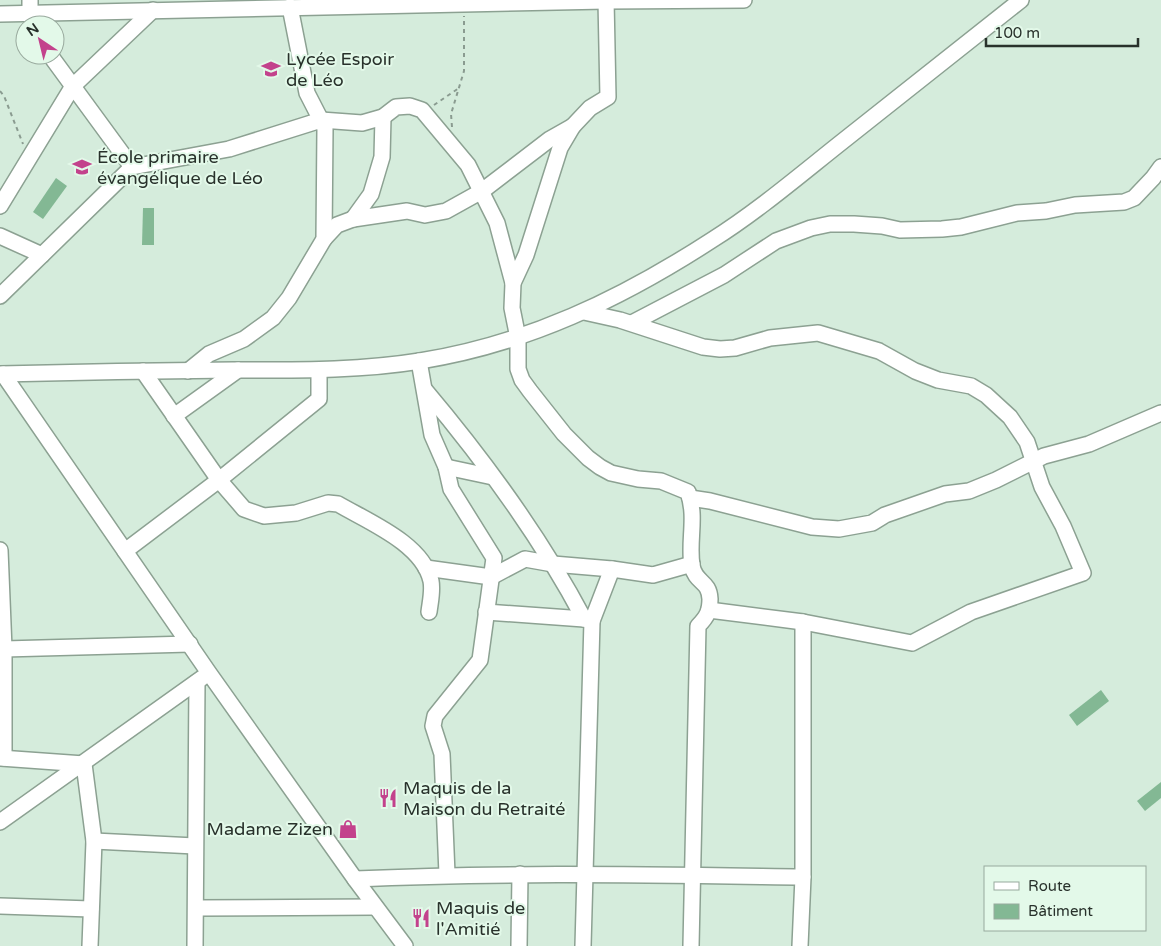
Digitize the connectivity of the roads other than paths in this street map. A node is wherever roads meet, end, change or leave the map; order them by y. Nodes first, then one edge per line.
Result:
1 (606, 0) edge
2 (714, 0) edge
3 (744, 0) edge
4 (1021, 0) edge
5 (312, 3) edge
6 (214, 4) edge
7 (290, 7) junction
8 (153, 10) junction
9 (32, 13) edge
10 (0, 14) edge
11 (57, 65) edge
12 (73, 86) junction
13 (383, 117) junction
14 (321, 120) junction
15 (573, 126) junction
16 (132, 167) junction
17 (1161, 167) edge
18 (482, 191) junction
19 (0, 206) edge
20 (353, 219) junction
21 (0, 236) edge
22 (324, 239) junction
23 (42, 255) junction
24 (513, 283) junction
25 (0, 296) edge
26 (584, 312) junction
27 (632, 324) junction
28 (518, 338) junction
29 (419, 361) junction
30 (238, 370) junction
31 (144, 371) junction
32 (188, 371) junction
33 (320, 371) junction
34 (1, 374) edge
35 (424, 389) junction
36 (1161, 412) edge
37 (174, 416) junction
38 (1032, 462) junction
39 (446, 467) junction
40 (493, 477) junction
41 (219, 480) junction
42 (690, 498) junction
43 (0, 550) edge
44 (124, 551) junction
45 (553, 564) junction
46 (692, 564) junction
47 (426, 568) junction
48 (612, 569) junction
49 (491, 577) junction
50 (1, 593) edge
51 (709, 610) junction
52 (429, 612) dead end
53 (486, 612) junction
54 (588, 620) junction
55 (803, 622) junction
56 (190, 644) junction
57 (4, 648) junction
58 (209, 673) junction
59 (197, 682) junction
60 (2, 758) edge
61 (84, 764) junction
62 (0, 822) edge
63 (94, 841) junction
64 (195, 846) junction
65 (447, 874) junction
66 (520, 874) junction
67 (586, 874) junction
68 (694, 876) junction
69 (803, 877) junction
70 (354, 879) junction
71 (0, 906) edge
72 (375, 907) junction
73 (196, 908) junction
74 (92, 909) junction
75 (90, 946) edge
76 (195, 946) edge
77 (405, 946) edge
78 (519, 946) edge
79 (583, 946) edge
80 (691, 946) edge
81 (800, 946) edge

1 - 2 street
1 - 5 street
1 - 15 street
2 - 3 street
4 - 26 street
5 - 7 street
6 - 7 street
6 - 8 street
7 - 14 street
8 - 9 street
8 - 12 street
9 - 10 street
11 - 12 street
12 - 16 street
12 - 19 street
13 - 14 street
13 - 18 street
13 - 20 street
14 - 16 street
14 - 22 street
15 - 18 street
15 - 24 street
16 - 23 street
17 - 27 street
18 - 20 street
18 - 24 street
20 - 22 street
21 - 23 street
22 - 32 street
23 - 25 street
24 - 28 street
26 - 27 street
26 - 28 street
27 - 38 street
28 - 29 street
28 - 42 street
29 - 33 street
29 - 35 street
30 - 32 street
30 - 33 street
30 - 37 street
31 - 32 street
31 - 34 street
31 - 37 street
33 - 41 street
34 - 44 street
35 - 39 street
35 - 40 street
36 - 38 street
37 - 41 street
38 - 42 street
38 - 55 street
39 - 40 street
39 - 49 street
40 - 45 street
41 - 44 street
41 - 47 street
42 - 46 street
43 - 50 street
44 - 56 street
45 - 48 street
45 - 49 street
45 - 54 street
46 - 48 street
46 - 51 street
47 - 49 street
47 - 52 street
48 - 54 street
49 - 53 street
50 - 57 street
51 - 55 street
51 - 68 street
53 - 54 street
53 - 65 street
54 - 67 street
55 - 69 street
56 - 57 street
56 - 58 street
57 - 60 street
58 - 59 street
58 - 70 street
59 - 61 street
59 - 64 street
60 - 61 street
61 - 62 street
61 - 63 street
63 - 64 street
63 - 74 street
64 - 73 street
65 - 66 street
65 - 70 street
66 - 67 street
66 - 78 street
67 - 68 street
67 - 79 street
68 - 69 street
68 - 80 street
69 - 81 street
70 - 72 street
71 - 74 street
72 - 73 street
72 - 77 street
73 - 76 street
74 - 75 street

